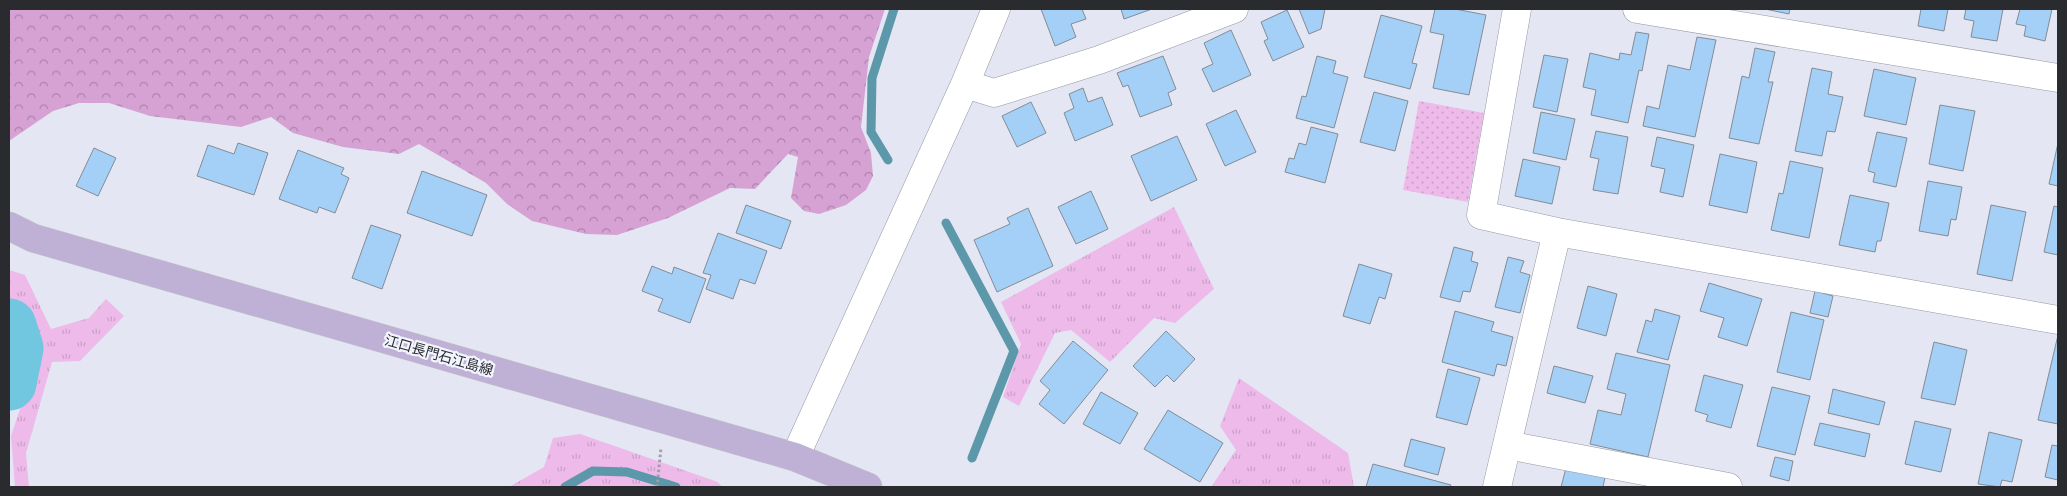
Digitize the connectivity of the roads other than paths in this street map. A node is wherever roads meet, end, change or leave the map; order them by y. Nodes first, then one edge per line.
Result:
1 (996, 9) edge
2 (1234, 9) edge
3 (1517, 9) edge
4 (1637, 9) edge
5 (1210, 13) edge
6 (2058, 78) edge
7 (966, 84) junction
8 (9, 226) edge
9 (1557, 232) junction
10 (2058, 320) edge
11 (1507, 445) junction
12 (795, 457) junction
13 (868, 487) edge
14 (1497, 487) edge
15 (1728, 487) edge

1 - 7 street
2 - 5 street
3 - 9 street
4 - 6 street
5 - 7 street
7 - 12 street
8 - 12 main road, 江口長門石江島線
9 - 10 street
9 - 11 street
11 - 14 street
11 - 15 street
12 - 13 main road, 江口長門石江島線

